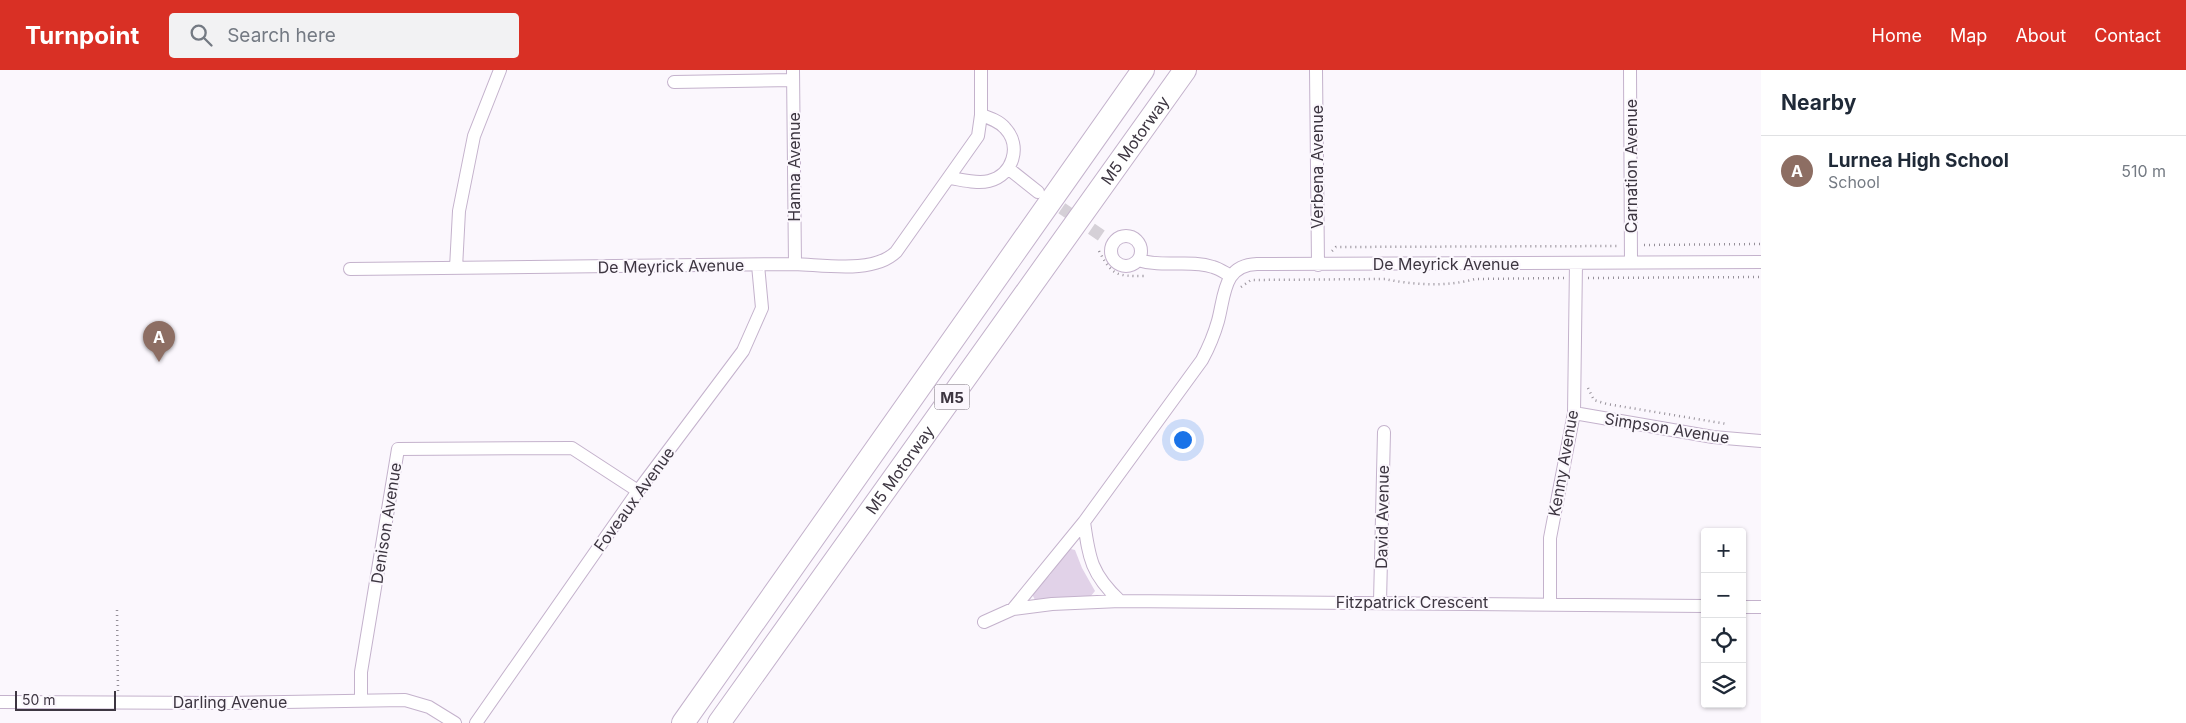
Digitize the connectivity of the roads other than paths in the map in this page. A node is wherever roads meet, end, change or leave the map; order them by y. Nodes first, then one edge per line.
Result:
1 (500, 70) edge
2 (981, 70) edge
3 (1143, 70) edge
4 (1185, 70) edge
5 (1316, 70) edge
6 (1630, 70) edge
7 (793, 75) edge
8 (674, 82) dead end
9 (981, 115) junction
10 (1009, 169) junction
11 (950, 178) junction
12 (1038, 192) tunnel mouth
13 (1138, 260) junction
14 (1631, 262) junction
15 (1761, 262) edge
16 (1576, 263) junction
17 (795, 264) junction
18 (758, 265) junction
19 (1318, 265) junction
20 (456, 268) junction
21 (350, 269) dead end
22 (1234, 281) junction
23 (1574, 413) junction
24 (1384, 432) dead end
25 (1761, 441) edge
26 (638, 491) junction
27 (1084, 522) junction
28 (1120, 601) junction
29 (1380, 602) junction
30 (1550, 603) junction
31 (1701, 606) edge
32 (1746, 607) edge
33 (1761, 607) edge
34 (1014, 608) junction
35 (984, 622) dead end
36 (361, 701) junction
37 (0, 702) edge
38 (454, 723) edge
39 (476, 723) edge
40 (684, 723) edge
41 (719, 723) edge

1 - 20 street
2 - 9 street, De Meyrick Avenue
3 - 40 highway, M5 Motorway / M5
4 - 41 highway, M5 Motorway / M5
5 - 19 street, Verbena Avenue
6 - 14 street, Carnation Avenue
7 - 8 street
7 - 17 street, Hanna Avenue
9 - 10 street
9 - 11 street, De Meyrick Avenue
10 - 11 street
10 - 12 street
11 - 17 street, De Meyrick Avenue
13 - 13 street
13 - 22 street
14 - 15 street, De Meyrick Avenue
14 - 16 street, De Meyrick Avenue
16 - 19 street, De Meyrick Avenue
16 - 23 street, Kenny Avenue
17 - 18 street, De Meyrick Avenue
18 - 20 street, De Meyrick Avenue
18 - 26 street, Foveaux Avenue
19 - 22 street, De Meyrick Avenue
20 - 21 street, De Meyrick Avenue
22 - 27 street, Fitzpatrick Crescent
23 - 25 street, Simpson Avenue
23 - 30 street, Kenny Avenue
24 - 29 street, David Avenue
26 - 36 street, Denison Avenue
26 - 39 street, Foveaux Avenue
27 - 28 street
27 - 34 street, Fitzpatrick Crescent
28 - 29 street, Fitzpatrick Crescent
28 - 34 street, Fitzpatrick Crescent
29 - 30 street, Fitzpatrick Crescent
30 - 31 street, Fitzpatrick Crescent
32 - 33 street
34 - 35 street, Fitzpatrick Crescent
36 - 37 street, Darling Avenue
36 - 38 street, Darling Avenue

